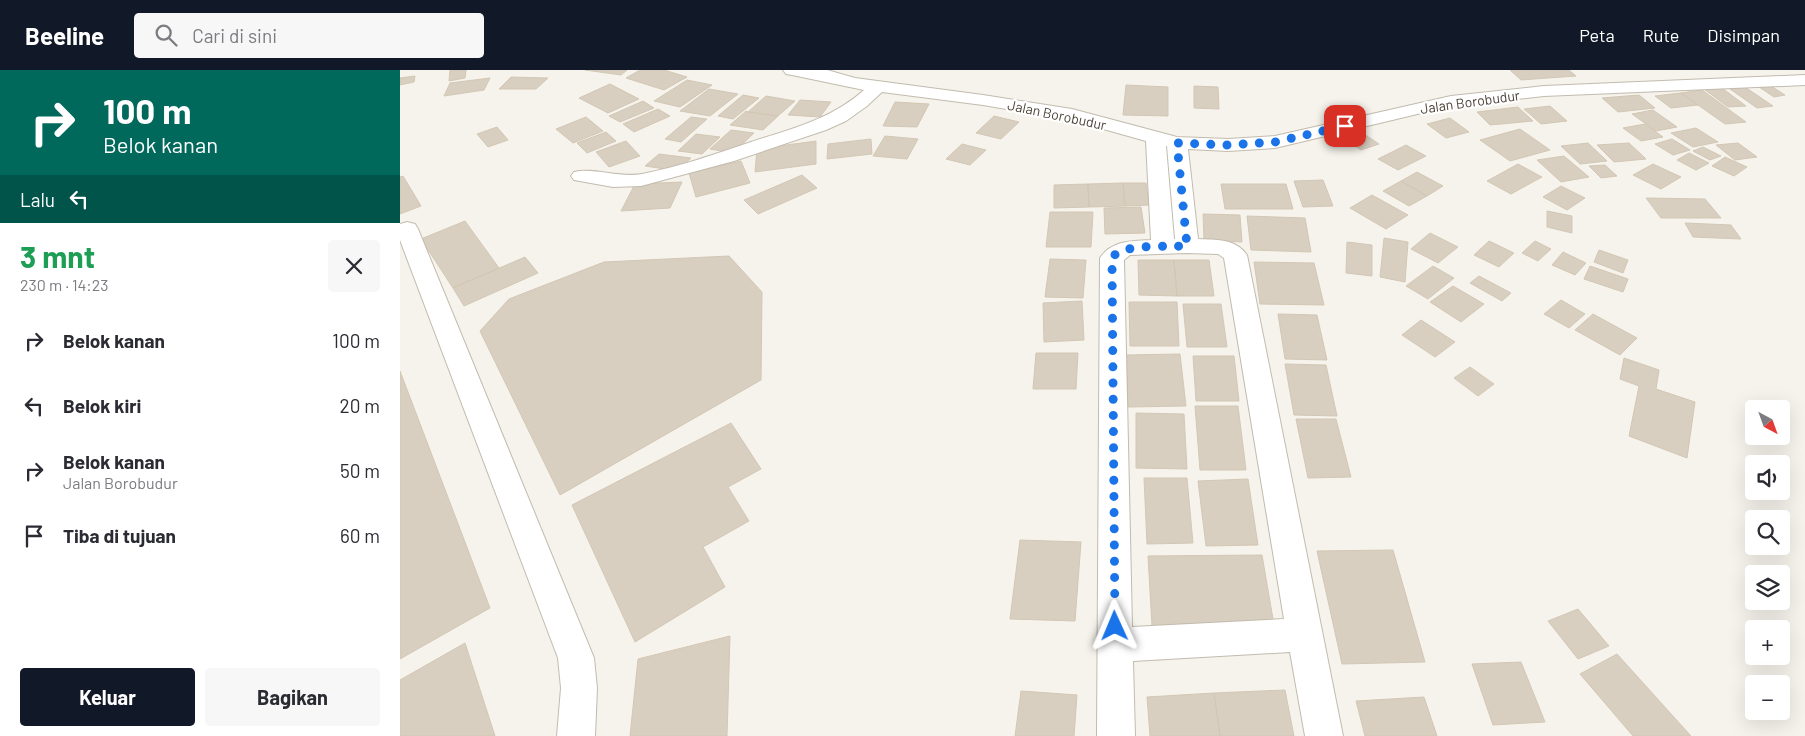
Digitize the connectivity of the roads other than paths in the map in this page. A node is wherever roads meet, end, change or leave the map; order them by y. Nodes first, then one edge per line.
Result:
1 (792, 70) edge
2 (819, 73) edge
3 (1805, 80) edge
4 (877, 86) junction
5 (1156, 138) junction
6 (1177, 143) junction
7 (581, 176) dead end
8 (406, 229) dead end
9 (1175, 246) junction
10 (1304, 636) junction
11 (1115, 646) junction
12 (576, 736) edge
13 (1116, 736) edge
14 (1324, 736) edge

1 - 2 street, Jalan Borobudur
2 - 4 street, Jalan Borobudur
3 - 6 street, Jalan Borobudur
4 - 5 street, Jalan Borobudur
4 - 7 street
5 - 6 street, Jalan Borobudur
5 - 9 street
6 - 9 street
8 - 12 street
9 - 10 street
9 - 11 street
10 - 11 street
10 - 14 street
11 - 13 street

